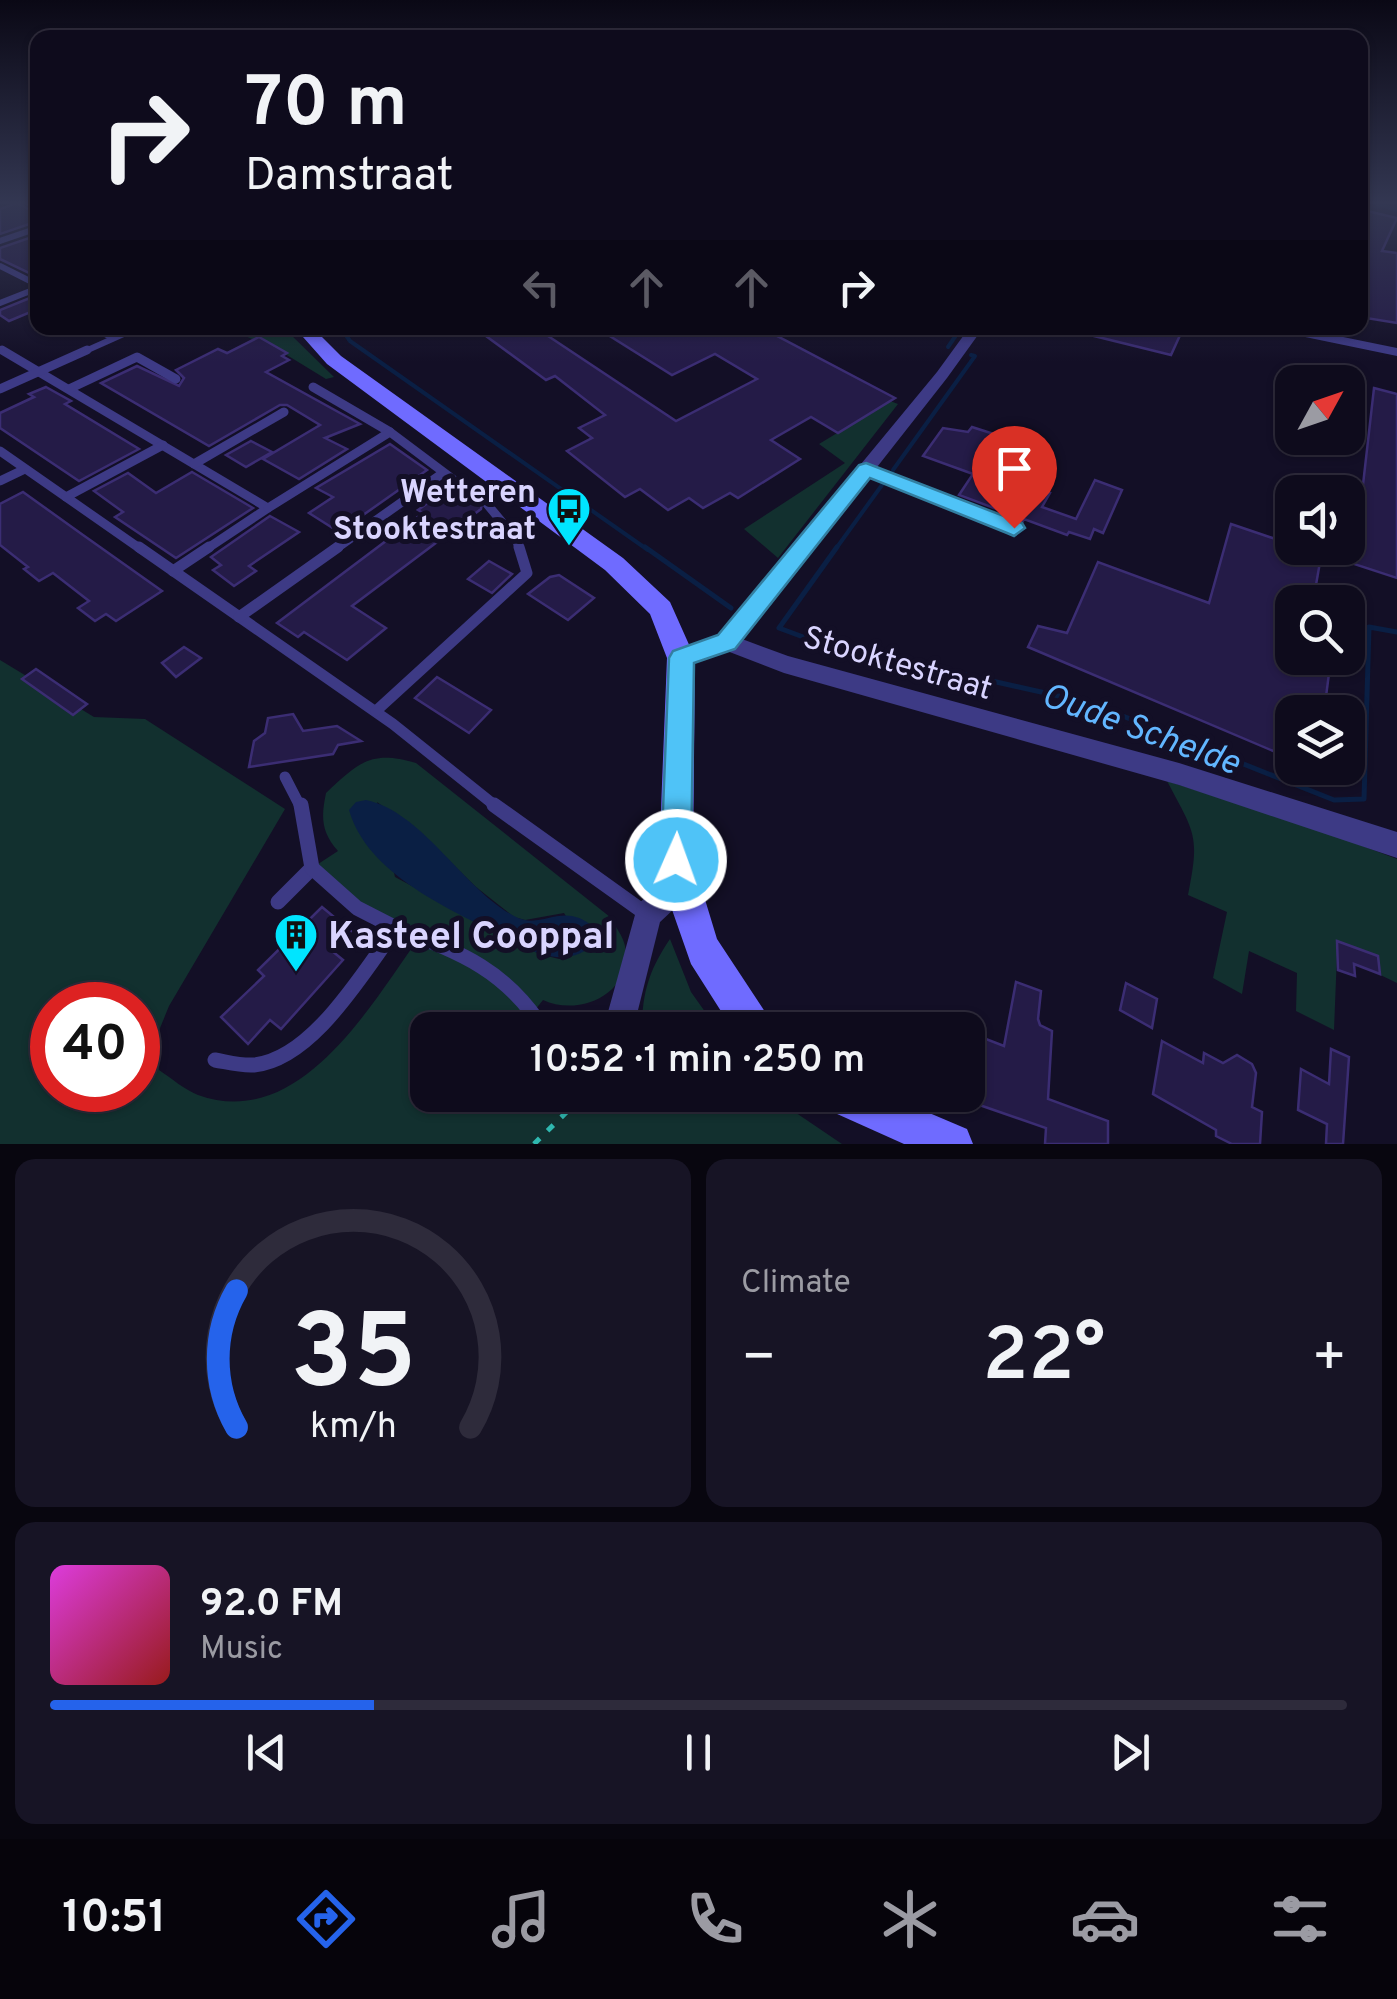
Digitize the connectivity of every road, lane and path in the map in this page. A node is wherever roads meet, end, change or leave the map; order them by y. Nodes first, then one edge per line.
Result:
1 (0, 266) edge
2 (30, 282) edge
3 (30, 290) edge
4 (26, 292) junction
5 (30, 294) edge
6 (0, 302) edge
7 (107, 335) edge
8 (120, 335) edge
9 (311, 335) edge
10 (971, 335) edge
11 (1315, 335) edge
12 (113, 338) junction
13 (0, 349) edge
14 (1397, 352) edge
15 (40, 372) junction
16 (176, 378) dead end
17 (313, 386) dead end
18 (69, 389) junction
19 (0, 390) edge
20 (284, 412) dead end
21 (390, 432) junction
22 (163, 445) junction
23 (0, 451) edge
24 (194, 464) junction
25 (25, 468) junction
26 (866, 469) junction
27 (444, 472) junction
28 (0, 481) edge
29 (462, 486) dead end
30 (66, 496) junction
31 (487, 504) dead end
32 (268, 508) junction
33 (1014, 528) dead end
34 (173, 571) junction
35 (240, 617) junction
36 (726, 642) junction
37 (682, 658) junction
38 (376, 712) junction
39 (284, 777) dead end
40 (1397, 846) edge
41 (312, 868) junction
42 (680, 885) junction
43 (278, 902) dead end
44 (648, 914) junction
45 (396, 928) junction
46 (534, 1012) edge
47 (623, 1012) edge
48 (744, 1012) edge
49 (214, 1060) dead end
50 (567, 1112) edge
51 (879, 1112) edge
52 (534, 1144) edge
53 (952, 1144) edge

1 - 2 lane
3 - 4 lane
4 - 5 lane
4 - 6 lane
7 - 12 lane
8 - 12 lane
9 - 37 street
10 - 26 street
11 - 14 street
12 - 15 lane
13 - 15 lane
15 - 18 lane
15 - 19 lane
16 - 18 lane
17 - 21 lane
18 - 22 lane
20 - 24 lane
21 - 27 lane
21 - 32 lane
22 - 24 lane
22 - 30 lane
23 - 25 lane
24 - 32 lane
25 - 28 lane
25 - 30 lane
26 - 33 lane
26 - 36 street
27 - 29 lane
27 - 35 lane
30 - 34 lane
31 - 38 lane
32 - 34 lane
34 - 35 lane
35 - 38 lane
36 - 37 street
36 - 40 street, Stooktestraat
37 - 42 street
38 - 44 lane
39 - 41 lane
41 - 43 lane
41 - 45 lane
42 - 44 street
42 - 48 street
44 - 47 street
45 - 46 lane
45 - 49 lane
50 - 52 path
51 - 53 street

